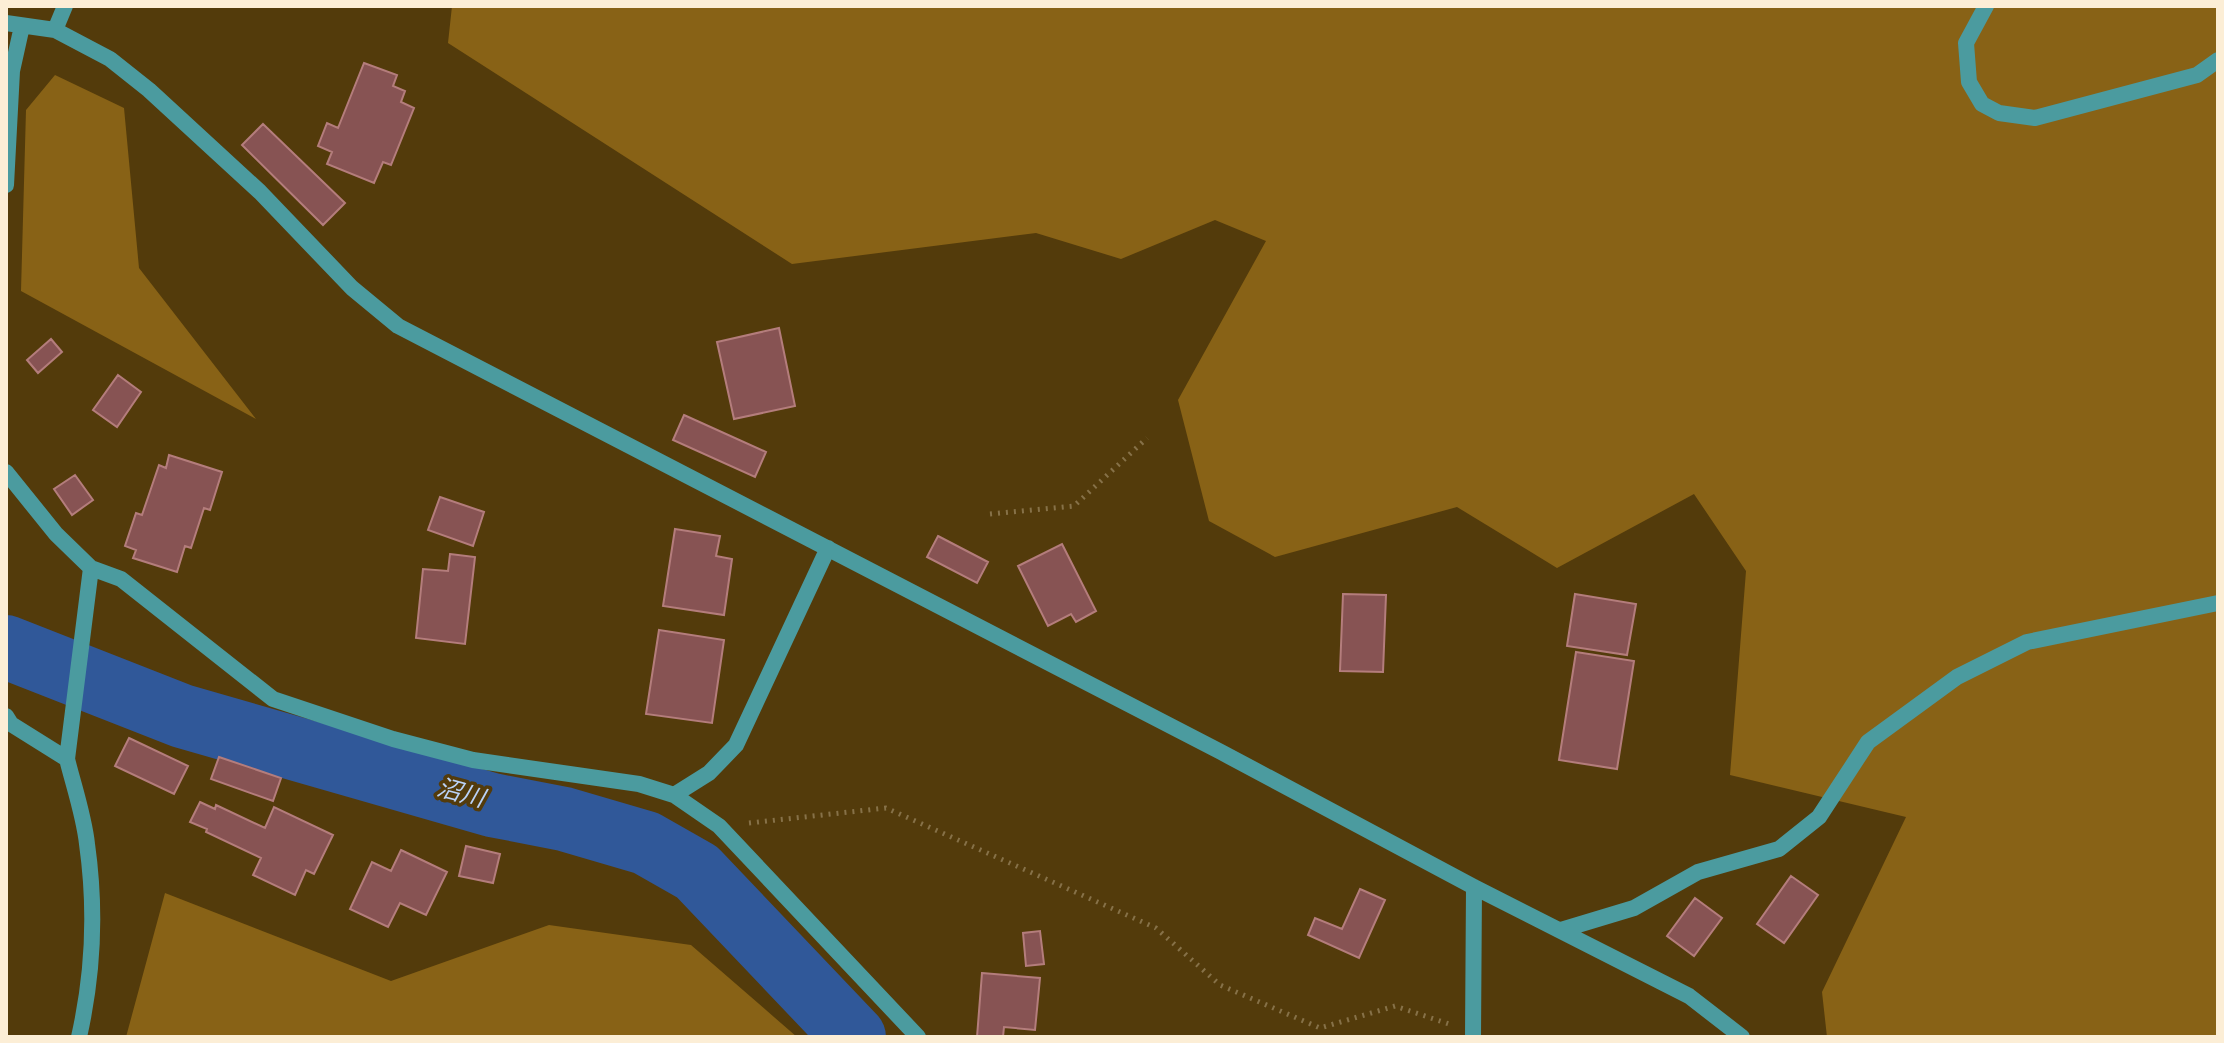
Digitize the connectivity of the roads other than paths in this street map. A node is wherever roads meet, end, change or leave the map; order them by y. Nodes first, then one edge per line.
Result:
1 (65, 6) edge
2 (1986, 6) edge
3 (14, 25) edge
4 (55, 30) junction
5 (2218, 60) edge
6 (6, 185) edge
7 (6, 472) edge
8 (828, 548) junction
9 (91, 568) junction
10 (2218, 603) edge
11 (6, 716) edge
12 (67, 759) junction
13 (674, 795) junction
14 (1474, 887) junction
15 (1561, 930) junction
16 (1473, 1034) edge
17 (79, 1037) edge
18 (918, 1037) edge
19 (1742, 1037) edge

1 - 4 street
2 - 5 street
3 - 4 street
3 - 6 street
4 - 8 street
7 - 9 street
8 - 13 street
8 - 14 street
9 - 12 street
9 - 13 street
10 - 15 street
11 - 12 street
12 - 17 street
13 - 18 street
14 - 15 street
14 - 16 street
15 - 19 street

